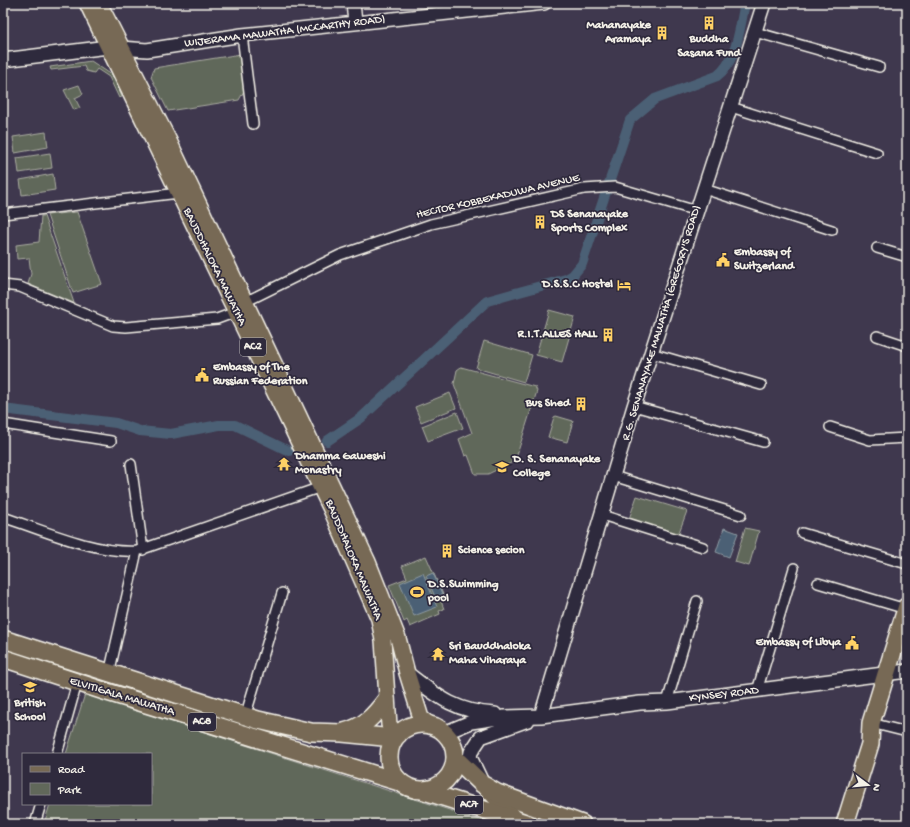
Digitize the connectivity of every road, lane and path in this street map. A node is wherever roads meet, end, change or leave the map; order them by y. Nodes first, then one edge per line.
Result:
1 (87, 3) edge
2 (100, 3) edge
3 (353, 3) edge
4 (544, 3) edge
5 (764, 3) edge
6 (355, 22) junction
7 (755, 32) junction
8 (242, 35) junction
9 (115, 47) junction
10 (3, 60) edge
11 (879, 67) dead end
12 (731, 107) junction
13 (253, 124) dead end
14 (877, 153) dead end
15 (704, 189) junction
16 (179, 193) junction
17 (697, 210) junction
18 (3, 214) edge
19 (832, 230) dead end
20 (877, 248) dead end
21 (907, 257) edge
22 (3, 285) edge
23 (240, 307) junction
24 (876, 336) dead end
25 (907, 346) edge
26 (651, 353) junction
27 (761, 385) dead end
28 (634, 406) junction
29 (3, 424) edge
30 (830, 427) dead end
31 (907, 438) edge
32 (111, 441) dead end
33 (763, 442) dead end
34 (131, 464) dead end
35 (613, 476) junction
36 (321, 487) junction
37 (602, 515) junction
38 (741, 515) dead end
39 (3, 517) edge
40 (802, 533) dead end
41 (703, 547) dead end
42 (140, 550) junction
43 (907, 564) edge
44 (794, 568) dead end
45 (818, 583) dead end
46 (282, 593) dead end
47 (697, 601) dead end
48 (906, 607) edge
49 (3, 639) edge
50 (3, 658) edge
51 (907, 671) edge
52 (407, 673) junction
53 (109, 674) junction
54 (886, 674) junction
55 (77, 683) junction
56 (756, 691) junction
57 (386, 700) junction
58 (667, 702) junction
59 (245, 716) junction
60 (541, 716) junction
61 (871, 723) junction
62 (437, 729) junction
63 (907, 732) edge
64 (342, 733) junction
65 (398, 734) junction
66 (481, 737) junction
67 (57, 753) edge
68 (455, 758) junction
69 (402, 783) junction
70 (482, 784) junction
71 (421, 790) junction
72 (41, 805) edge
73 (521, 823) edge
74 (34, 824) edge
75 (582, 824) edge
76 (832, 824) edge
77 (845, 824) edge

1 - 9 main road, BAUDDHALOKA MAWATHA / AC2
2 - 9 main road, BAUDDHALOKA MAWATHA / AC2
3 - 6 street
4 - 6 street, WIJERAMA MAWATHA (MCCARTHY ROAD)
5 - 7 street, R.G. SENANAYAKE MAWATHA (GREGORY'S ROAD)
6 - 8 street, WIJERAMA MAWATHA (MCCARTHY ROAD)
7 - 11 street
7 - 12 street, R.G. SENANAYAKE MAWATHA (GREGORY'S ROAD)
8 - 9 street, WIJERAMA MAWATHA (MCCARTHY ROAD)
8 - 13 street
9 - 10 street, WIJERAMA MAWATHA (MCCARTHY ROAD)
9 - 16 main road, BAUDDHALOKA MAWATHA / AC2
9 - 23 main road, BAUDDHALOKA MAWATHA / AC2
12 - 14 street
12 - 15 street, R.G. SENANAYAKE MAWATHA (GREGORY'S ROAD)
15 - 17 street, R.G. SENANAYAKE MAWATHA (GREGORY'S ROAD)
15 - 19 street
16 - 18 street
16 - 23 main road, BAUDDHALOKA MAWATHA / AC2
17 - 23 street, HECTOR KOBBEKADUWA AVENUE
17 - 26 street, R.G. SENANAYAKE MAWATHA (GREGORY'S ROAD)
20 - 21 street
22 - 23 street, HECTOR KOBBEKADUWA AVENUE
23 - 36 main road, BAUDDHALOKA MAWATHA / AC2
23 - 52 main road, BAUDDHALOKA MAWATHA / AC2
24 - 25 street
26 - 27 street
26 - 28 street, R.G. SENANAYAKE MAWATHA (GREGORY'S ROAD)
28 - 33 street
28 - 35 street, R.G. SENANAYAKE MAWATHA (GREGORY'S ROAD)
29 - 32 street
30 - 31 street
34 - 42 street
35 - 37 street, R.G. SENANAYAKE MAWATHA (GREGORY'S ROAD)
35 - 38 street
36 - 42 street
36 - 57 main road, BAUDDHALOKA MAWATHA / AC2
37 - 41 street
37 - 60 street, R.G. SENANAYAKE MAWATHA (GREGORY'S ROAD)
39 - 42 street
40 - 43 street
42 - 53 street
44 - 56 street
45 - 48 street
46 - 59 street
47 - 58 street
48 - 54 highway
49 - 53 highway, ELVITIGALA MAWATHA / AC8
50 - 55 highway, ELVITIGALA MAWATHA / AC8
51 - 54 street, KYNSEY ROAD
52 - 60 street
52 - 62 main road, BAUDDHALOKA MAWATHA / AC2
53 - 59 highway, ELVITIGALA MAWATHA / AC8
54 - 56 street, KYNSEY ROAD
54 - 61 highway
55 - 67 street
55 - 69 highway, ELVITIGALA MAWATHA / AC8
56 - 58 street, KYNSEY ROAD
57 - 64 highway
57 - 65 main road, BAUDDHALOKA MAWATHA / AC2
58 - 60 street, KYNSEY ROAD
59 - 64 highway, ELVITIGALA MAWATHA / AC8
60 - 62 street, KYNSEY ROAD
60 - 66 street, KYNSEY ROAD
61 - 63 street
61 - 76 highway
61 - 77 highway
62 - 65 highway
62 - 68 highway
64 - 65 highway, ELVITIGALA MAWATHA / AC8
65 - 69 highway
66 - 68 street, KYNSEY ROAD
66 - 70 street
68 - 70 highway, AC7
68 - 71 highway
69 - 71 highway
70 - 73 main road
70 - 75 highway, AC7
71 - 73 highway, AC7
72 - 74 street

